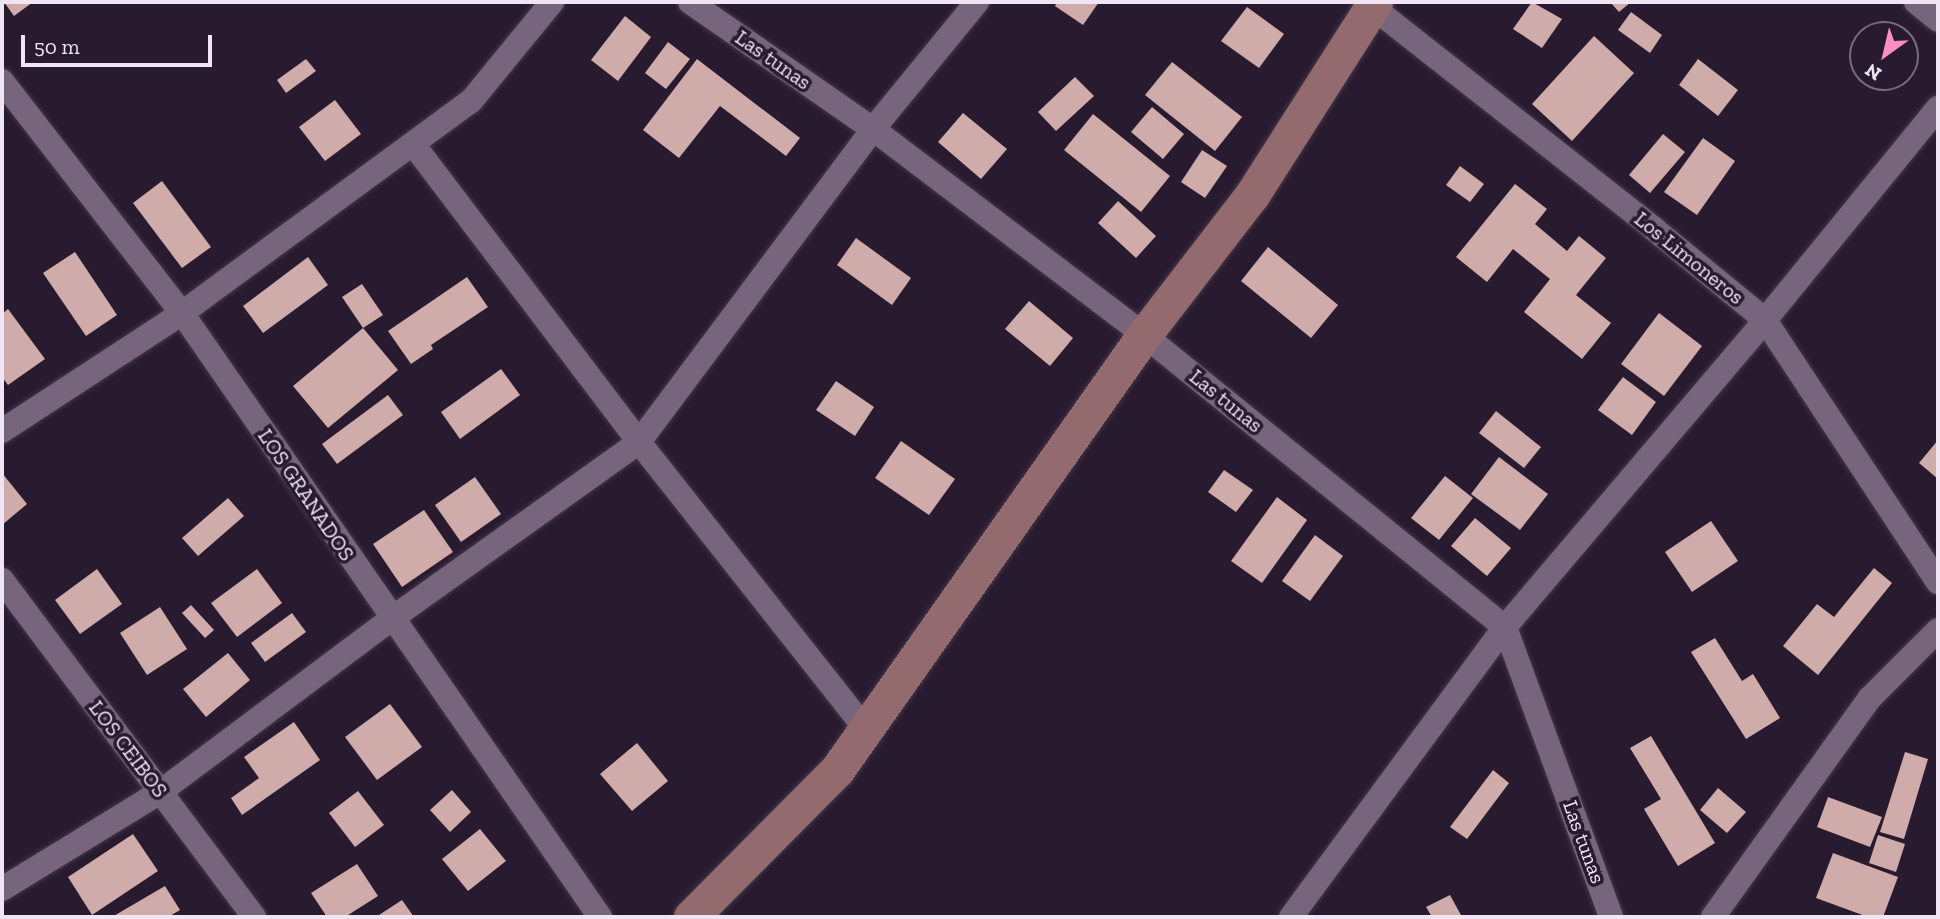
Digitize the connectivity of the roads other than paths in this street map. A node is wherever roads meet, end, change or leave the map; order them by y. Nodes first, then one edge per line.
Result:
1 (552, 2) edge
2 (690, 2) edge
3 (977, 2) edge
4 (1916, 2) edge
5 (1371, 3) edge
6 (1938, 20) edge
7 (3, 85) edge
8 (1938, 108) edge
9 (873, 129) junction
10 (413, 144) junction
11 (182, 313) junction
12 (1765, 320) junction
13 (1144, 335) junction
14 (2, 431) edge
15 (639, 442) junction
16 (2, 580) edge
17 (1938, 582) edge
18 (391, 620) junction
19 (1505, 627) junction
20 (1938, 630) edge
21 (866, 729) junction
22 (160, 792) junction
23 (2, 889) edge
24 (254, 917) edge
25 (600, 917) edge
26 (691, 917) edge
27 (1291, 917) edge
28 (1611, 917) edge
29 (1713, 917) edge

1 - 10 street
2 - 9 street, Las tunas
3 - 9 street
4 - 6 street
5 - 12 street, Los Limoneros
5 - 13 street
7 - 11 street, LOS GRANADOS
8 - 12 street
9 - 13 street, Las tunas
9 - 15 street
10 - 11 street
10 - 15 street
11 - 14 street
11 - 18 street, LOS GRANADOS
12 - 17 street, Los Limoneros
12 - 19 street
13 - 19 street, Las tunas
13 - 21 street
15 - 18 street
15 - 21 street
16 - 22 street, LOS CEIBOS
18 - 22 street
18 - 25 street, LOS GRANADOS
19 - 27 street
19 - 28 street, Las tunas
20 - 29 street
21 - 26 street
22 - 23 street
22 - 24 street, LOS CEIBOS

